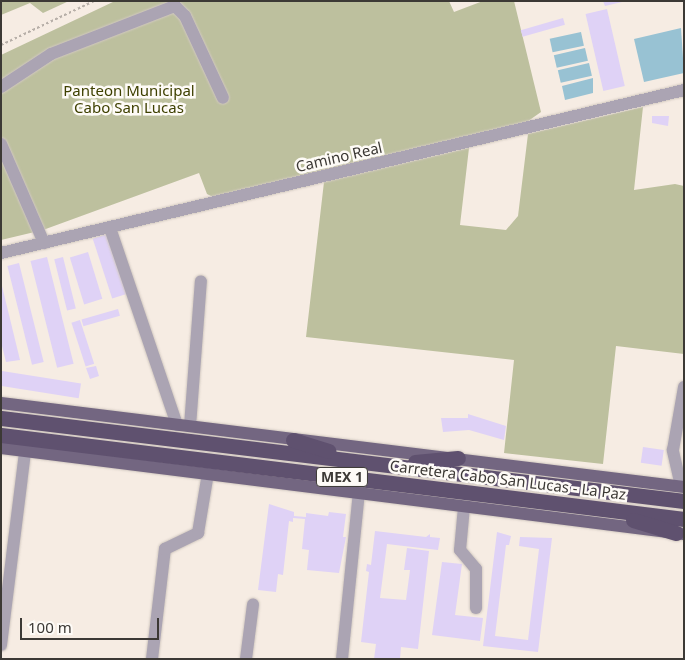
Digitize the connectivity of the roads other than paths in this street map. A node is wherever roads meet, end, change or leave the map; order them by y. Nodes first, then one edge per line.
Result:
1 (1, 87) edge
2 (684, 90) edge
3 (223, 98) dead end
4 (1, 144) edge
5 (110, 228) junction
6 (44, 243) junction
7 (1, 253) edge
8 (201, 281) dead end
9 (684, 387) edge
10 (1, 403) edge
11 (1, 418) edge
12 (177, 425) junction
13 (190, 426) junction
14 (1, 435) edge
15 (293, 440) junction
16 (1, 448) edge
17 (25, 451) junction
18 (458, 458) junction
19 (368, 463) junction
20 (386, 465) junction
21 (208, 473) junction
22 (360, 491) junction
23 (683, 492) edge
24 (464, 507) junction
25 (594, 508) junction
26 (684, 519) edge
27 (680, 533) edge
28 (253, 604) dead end
29 (476, 608) dead end
30 (1, 645) edge
31 (152, 659) edge
32 (246, 659) edge
33 (342, 659) edge

1 - 3 street
2 - 5 street, Camino Real
4 - 6 street
5 - 6 street, Camino Real
5 - 12 street
6 - 7 street, Camino Real
8 - 13 street
9 - 23 street
10 - 12 main road
11 - 19 highway, Carretera Cabo San Lucas - La Paz / MEX 1
12 - 13 main road
13 - 15 main road
14 - 25 highway, Carretera Cabo San Lucas - La Paz / MEX 1
15 - 18 main road
15 - 19 highway
16 - 17 main road
17 - 21 main road
17 - 30 street
18 - 20 highway
18 - 23 main road
19 - 20 highway, Carretera Cabo San Lucas - La Paz / MEX 1
20 - 23 highway, Carretera Cabo San Lucas - La Paz / MEX 1
21 - 22 main road
21 - 31 street
22 - 24 main road
22 - 33 street
24 - 27 main road
24 - 29 street
25 - 26 highway, Carretera Cabo San Lucas - La Paz / MEX 1
25 - 27 highway
28 - 32 street

